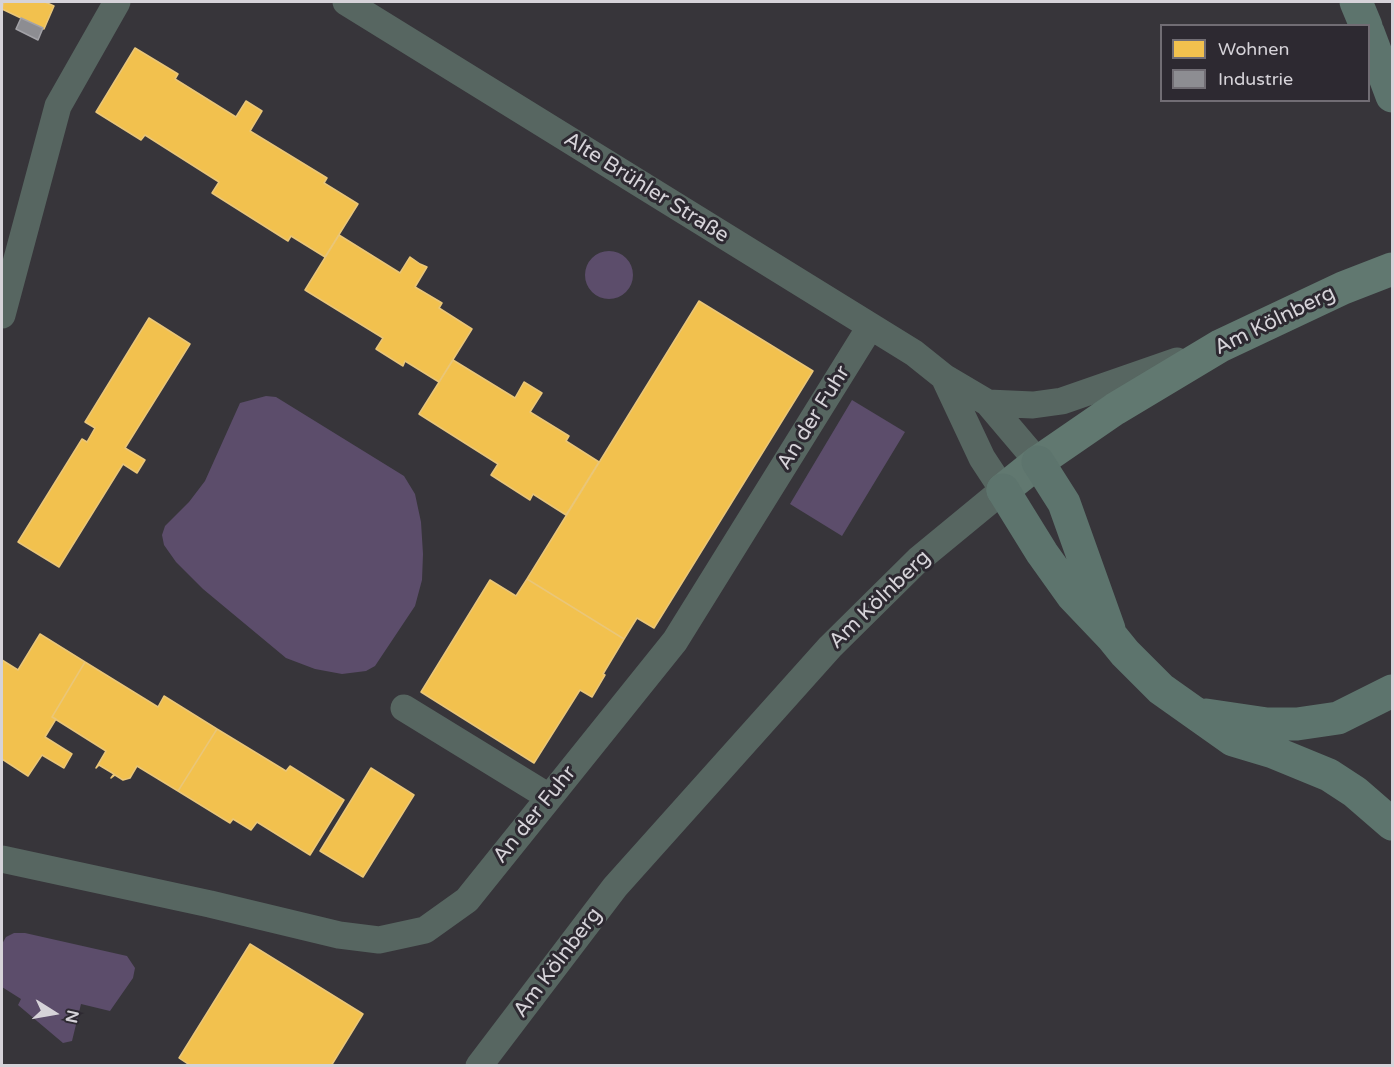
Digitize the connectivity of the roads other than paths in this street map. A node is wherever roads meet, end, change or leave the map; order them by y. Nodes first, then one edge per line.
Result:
1 (117, 2) edge
2 (346, 2) edge
3 (1356, 2) edge
4 (1365, 24) edge
5 (1370, 37) edge
6 (1392, 96) edge
7 (9, 256) edge
8 (1392, 269) edge
9 (2, 315) edge
10 (870, 327) junction
11 (1220, 346) junction
12 (944, 377) junction
13 (988, 403) junction
14 (1038, 462) junction
15 (1004, 490) junction
16 (1112, 637) junction
17 (1392, 691) edge
18 (404, 708) dead end
19 (1195, 713) junction
20 (549, 797) junction
21 (1392, 824) edge
22 (2, 859) edge
23 (479, 1065) edge

1 - 7 street
2 - 10 street, Alte Brühler Straße
3 - 4 highway
5 - 6 highway
7 - 9 street
8 - 11 main road, Am Kölnberg
10 - 12 street, Alte Brühler Straße
10 - 20 street, An der Fuhr
11 - 13 street, Alte Brühler Straße
11 - 14 main road, Am Kölnberg
12 - 13 street, Alte Brühler Straße
12 - 15 street, Alte Brühler Straße
13 - 14 street, Alte Brühler Straße
14 - 15 main road, Am Kölnberg
14 - 16 highway
15 - 16 highway
15 - 23 street, Am Kölnberg
16 - 19 highway
17 - 19 highway
18 - 20 street
19 - 21 highway
20 - 22 street, An der Fuhr

